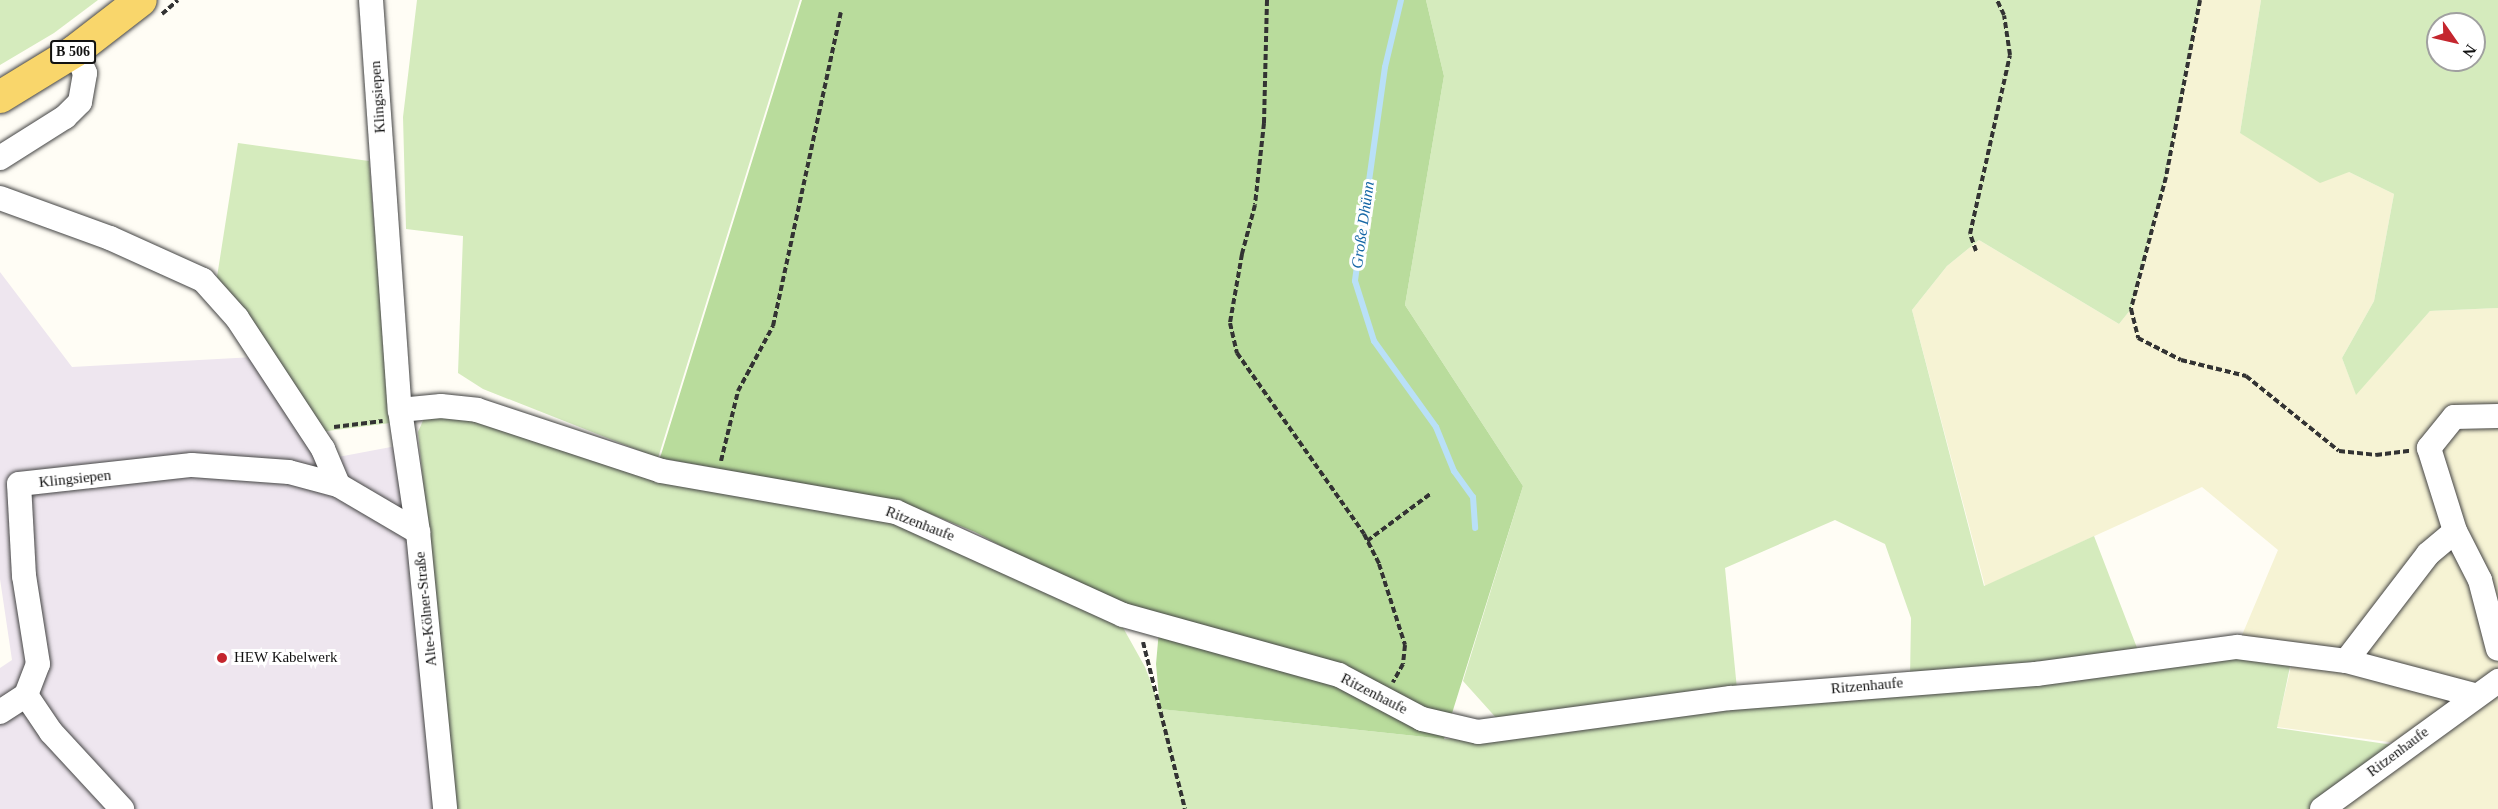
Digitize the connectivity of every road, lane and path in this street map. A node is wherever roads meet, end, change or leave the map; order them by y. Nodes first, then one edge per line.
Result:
1 (141, 0) edge
2 (371, 0) edge
3 (1267, 0) edge
4 (1997, 0) edge
5 (2200, 0) edge
6 (841, 12) dead end
7 (75, 51) junction
8 (0, 97) edge
9 (0, 158) edge
10 (0, 198) edge
11 (1976, 251) dead end
12 (401, 415) junction
13 (2498, 416) edge
14 (307, 429) junction
15 (2429, 448) junction
16 (713, 482) junction
17 (338, 484) junction
18 (1430, 494) dead end
19 (2455, 531) junction
20 (418, 532) junction
21 (1367, 541) junction
22 (1141, 620) junction
23 (2498, 649) edge
24 (2346, 661) junction
25 (2498, 681) edge
26 (26, 695) junction
27 (2474, 695) junction
28 (1383, 699) junction
29 (0, 712) edge
30 (123, 809) edge
31 (445, 809) edge
32 (1185, 809) edge
33 (2322, 809) edge

1 - 7 main road, B 506
2 - 12 street, Klingsiepen
3 - 21 path
4 - 11 path
5 - 15 path
6 - 16 path
7 - 8 main road, B 506
7 - 9 street
10 - 14 street
12 - 14 path
12 - 16 street, Ritzenhaufe
12 - 20 street, Alte-Kölner-Straße
13 - 15 street
14 - 17 street
15 - 19 street
16 - 22 street, Ritzenhaufe
17 - 20 street, Klingsiepen
17 - 26 street, Klingsiepen
18 - 21 path
19 - 23 street
19 - 24 street
20 - 31 street, Alte-Kölner-Straße
21 - 28 path
22 - 28 street, Ritzenhaufe
22 - 32 path
24 - 27 street, Ritzenhaufe
24 - 28 street, Ritzenhaufe
25 - 27 street, Ritzenhaufe
26 - 29 street
26 - 30 street
27 - 33 street, Ritzenhaufe

